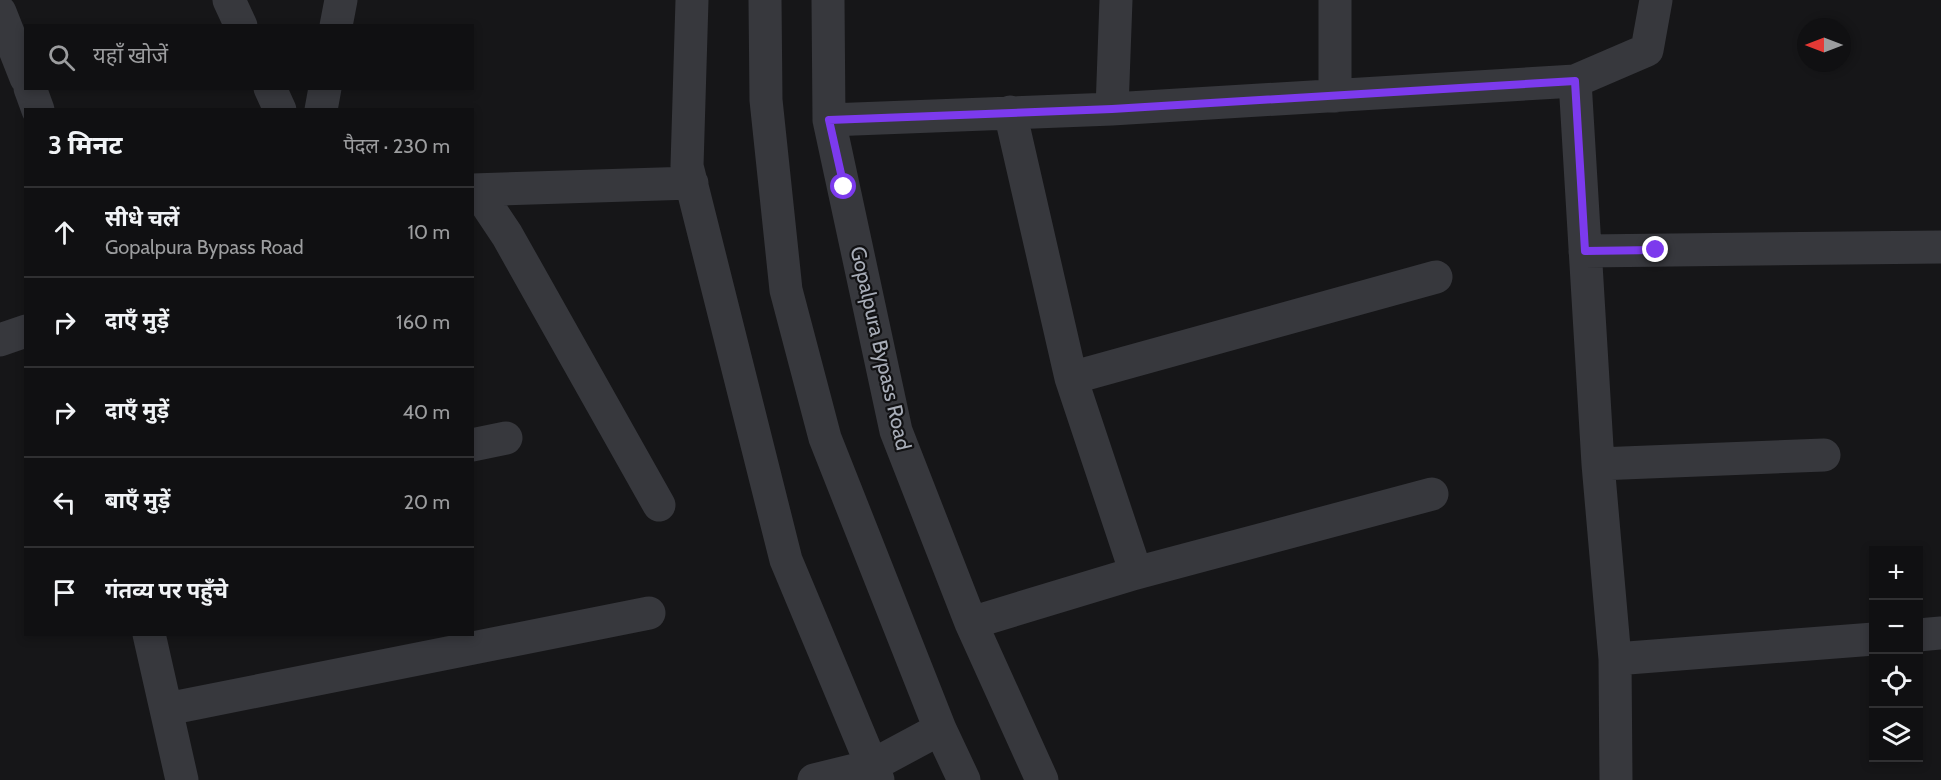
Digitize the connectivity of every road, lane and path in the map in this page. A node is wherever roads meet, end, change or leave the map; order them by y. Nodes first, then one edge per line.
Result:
1 (229, 0) edge
2 (341, 0) edge
3 (692, 0) edge
4 (765, 0) edge
5 (828, 0) edge
6 (1116, 0) edge
7 (1335, 0) edge
8 (1656, 0) edge
9 (0, 12) edge
10 (240, 24) edge
11 (336, 24) edge
12 (24, 73) edge
13 (1575, 81) junction
14 (31, 90) edge
15 (271, 90) edge
16 (325, 90) edge
17 (1335, 96) junction
18 (37, 108) edge
19 (279, 108) edge
20 (321, 108) edge
21 (1112, 109) junction
22 (1010, 112) junction
23 (829, 120) junction
24 (692, 183) junction
25 (475, 190) edge
26 (1941, 248) edge
27 (1585, 251) junction
28 (1436, 277) dead end
29 (24, 332) edge
30 (0, 340) edge
31 (1071, 378) junction
32 (506, 438) dead end
33 (474, 445) edge
34 (1824, 454) dead end
35 (1598, 464) junction
36 (1432, 494) dead end
37 (659, 505) dead end
38 (1136, 573) junction
39 (649, 613) dead end
40 (971, 623) junction
41 (1941, 633) edge
42 (1923, 635) edge
43 (149, 636) edge
44 (1869, 639) edge
45 (1615, 659) junction
46 (167, 710) junction
47 (940, 729) junction
48 (875, 773) edge
49 (182, 780) edge
50 (814, 780) edge
51 (964, 780) edge
52 (1042, 780) edge
53 (1616, 780) edge

1 - 10 street
2 - 11 street
3 - 24 street
4 - 47 street
5 - 23 street, Gopalpura Bypass Road
6 - 21 street
7 - 17 street
8 - 13 street
9 - 12 street
13 - 17 street
13 - 27 street
14 - 18 street
15 - 19 street
16 - 20 street
17 - 21 street
21 - 22 street
22 - 23 street
22 - 31 street
23 - 40 street, Gopalpura Bypass Road
24 - 25 street
24 - 48 street
25 - 37 street
26 - 27 street
27 - 35 street
28 - 31 street
29 - 30 street
31 - 38 street
32 - 33 street
34 - 35 street
35 - 45 street
36 - 38 street
38 - 40 street
39 - 46 street
40 - 52 street, Gopalpura Bypass Road
41 - 42 street
43 - 46 street
44 - 45 street
45 - 53 street
46 - 49 street
47 - 48 street
47 - 51 street
48 - 50 street

